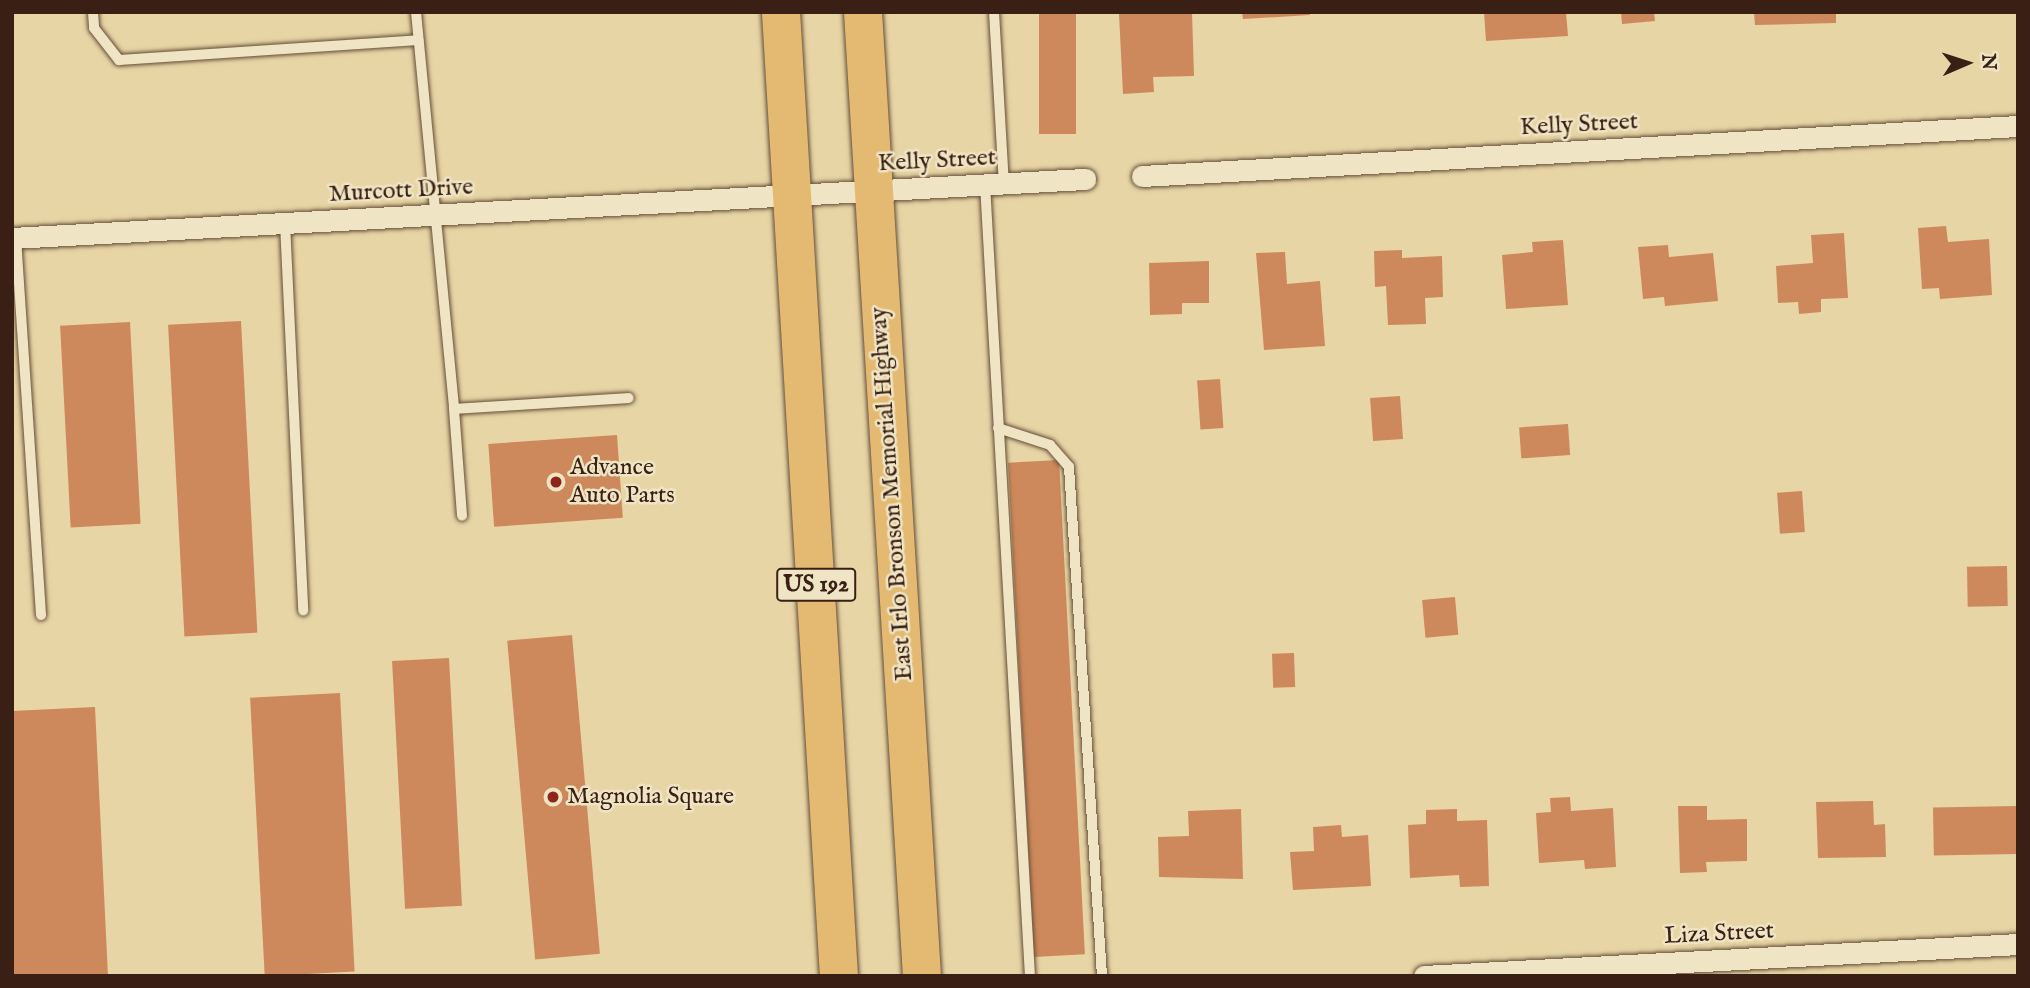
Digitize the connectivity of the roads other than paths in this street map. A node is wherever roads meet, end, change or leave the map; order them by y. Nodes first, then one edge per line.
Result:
1 (93, 12) edge
2 (416, 12) edge
3 (781, 12) edge
4 (863, 12) edge
5 (994, 12) edge
6 (418, 40) junction
7 (2018, 126) edge
8 (1142, 176) dead end
9 (1085, 179) dead end
10 (994, 184) junction
11 (874, 191) junction
12 (793, 195) junction
13 (434, 216) junction
14 (285, 223) junction
15 (14, 238) edge
16 (629, 398) dead end
17 (454, 409) junction
18 (998, 428) junction
19 (461, 516) dead end
20 (303, 611) dead end
21 (41, 615) dead end
22 (2018, 944) edge
23 (839, 976) edge
24 (922, 976) edge
25 (1030, 976) edge
26 (1102, 976) edge
27 (1423, 976) edge

1 - 6 lane
2 - 6 lane
3 - 12 highway, US 192
4 - 11 highway, East Irlo Bronson Memorial Highway
5 - 10 lane
6 - 13 lane
7 - 8 street, Kelly Street
9 - 10 street, Kelly Street
10 - 11 street, Kelly Street
10 - 18 lane
11 - 12 street, Kelly Street
11 - 24 highway, East Irlo Bronson Memorial Highway
12 - 13 street, Murcott Drive
12 - 23 highway, US 192
13 - 14 street, Murcott Drive
13 - 17 lane
14 - 15 street, Murcott Drive
14 - 20 lane
15 - 21 lane
16 - 17 lane
17 - 19 lane
18 - 25 lane
18 - 26 lane
22 - 27 street, Liza Street

